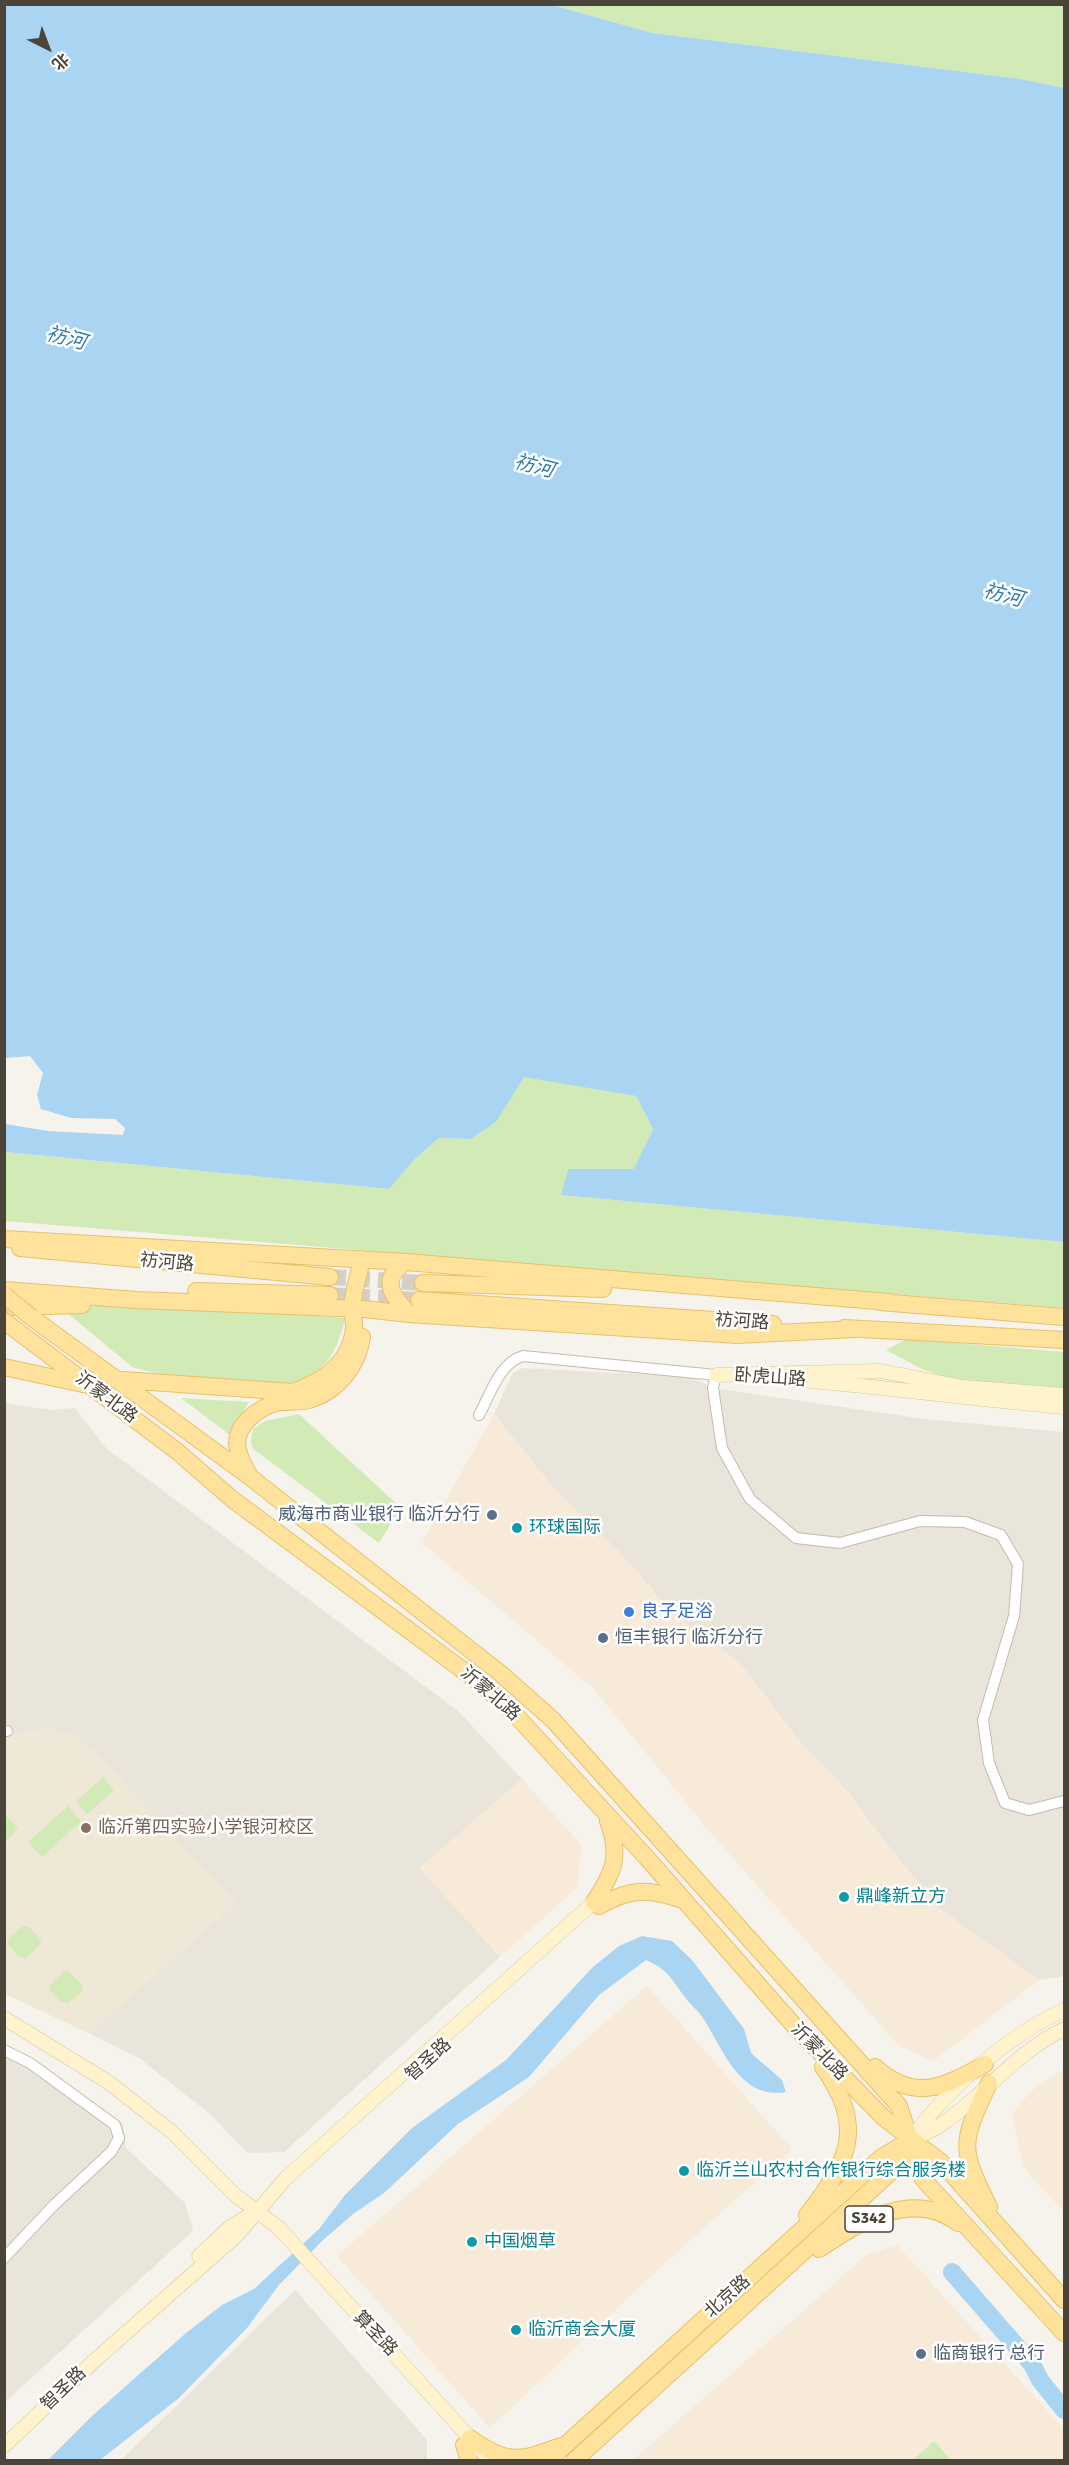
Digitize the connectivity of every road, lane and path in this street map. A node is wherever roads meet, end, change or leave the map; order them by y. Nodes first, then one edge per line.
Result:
1 (4, 1239) edge
2 (4, 1246) edge
3 (362, 1259) junction
4 (406, 1262) junction
5 (330, 1276) tunnel mouth
6 (423, 1282) tunnel mouth
7 (4, 1289) edge
8 (4, 1295) edge
9 (330, 1295) tunnel mouth
10 (889, 1302) junction
11 (220, 1303) junction
12 (4, 1306) edge
13 (414, 1307) junction
14 (358, 1309) junction
15 (1065, 1317) edge
16 (4, 1321) edge
17 (1065, 1340) edge
18 (4, 1367) edge
19 (716, 1375) junction
20 (119, 1380) junction
21 (88, 1385) junction
22 (1065, 1395) edge
23 (1065, 1407) edge
24 (479, 1415) dead end
25 (249, 1477) junction
26 (1065, 1801) edge
27 (605, 1812) junction
28 (684, 1900) junction
29 (596, 1904) junction
30 (4, 2008) edge
31 (1065, 2010) edge
32 (4, 2018) edge
33 (825, 2022) junction
34 (797, 2029) junction
35 (1065, 2029) edge
36 (4, 2050) edge
37 (985, 2064) junction
38 (989, 2083) junction
39 (911, 2140) junction
40 (257, 2211) junction
41 (998, 2223) junction
42 (970, 2232) junction
43 (776, 2254) junction
44 (4, 2258) edge
45 (776, 2277) junction
46 (1065, 2300) edge
47 (1065, 2333) edge
48 (4, 2436) edge
49 (568, 2444) junction
50 (4, 2446) edge
51 (468, 2448) edge
52 (578, 2458) edge
53 (478, 2460) edge
54 (490, 2460) edge
55 (549, 2460) edge

1 - 3 main road
2 - 5 main road, 祊河路
3 - 4 main road
3 - 14 main road
4 - 10 main road
4 - 13 main road
6 - 10 main road, 祊河路
7 - 9 main road, 祊河路
7 - 11 main road
8 - 20 main road, 沂蒙北路, bridge
10 - 15 main road, 祊河路
11 - 12 main road
11 - 14 main road
13 - 14 main road
13 - 17 main road
14 - 20 main road
14 - 25 main road
16 - 21 main road, 沂蒙北路
18 - 21 main road
19 - 22 street, 卧虎山路
19 - 23 street, 卧虎山路
19 - 24 street
19 - 26 street
20 - 25 main road, 沂蒙北路
21 - 27 main road, 沂蒙北路
25 - 33 main road, 沂蒙北路
27 - 28 main road, 沂蒙北路
27 - 29 main road
28 - 29 main road
28 - 34 main road, 沂蒙北路
29 - 40 street, 智圣路
30 - 40 street, 算圣路
31 - 37 street, 北京路
32 - 40 street, 算圣路
33 - 37 main road
33 - 39 main road, 沂蒙北路
34 - 39 main road, 沂蒙北路
34 - 43 main road
35 - 38 street, 北京路
36 - 44 street
37 - 39 street, 北京路
38 - 39 street, 北京路
38 - 41 main road
39 - 41 main road, 沂蒙北路
39 - 42 main road, 沂蒙北路
39 - 43 main road, 北京路
39 - 45 main road, 北京路
40 - 48 street, 智圣路
40 - 50 street, 智圣路
40 - 51 street, 算圣路
41 - 46 main road, 沂蒙北路
42 - 45 main road, S342
42 - 47 main road, 沂蒙北路
43 - 49 main road, 北京路
45 - 52 main road, 北京路
49 - 51 main road
49 - 55 main road, 北京路
51 - 53 street, 算圣路
51 - 54 street, 算圣路

